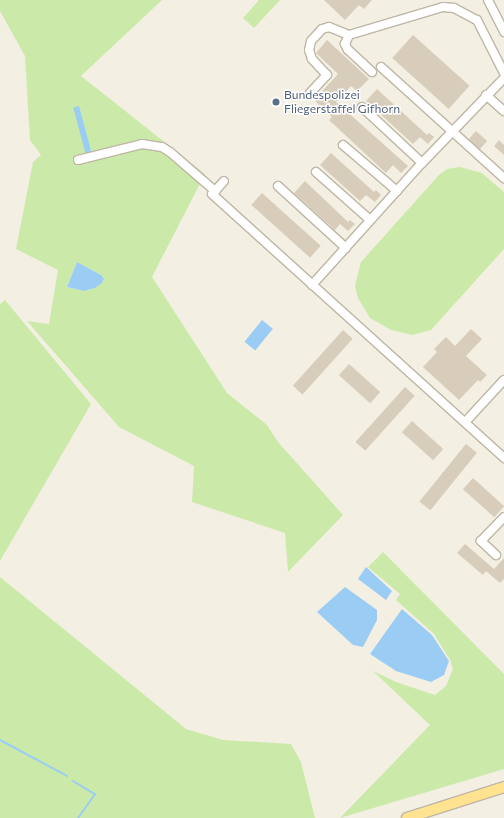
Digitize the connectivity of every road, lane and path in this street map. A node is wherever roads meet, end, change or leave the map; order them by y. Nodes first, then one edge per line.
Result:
1 (488, 0) edge
2 (492, 0) edge
3 (504, 28) edge
4 (504, 32) edge
5 (349, 35) junction
6 (381, 67) dead end
7 (372, 72) dead end
8 (504, 73) edge
9 (504, 78) edge
10 (310, 93) dead end
11 (486, 95) junction
12 (362, 107) dead end
13 (504, 111) edge
14 (451, 132) junction
15 (344, 145) dead end
16 (78, 160) dead end
17 (422, 162) junction
18 (316, 172) dead end
19 (504, 178) edge
20 (224, 181) dead end
21 (278, 186) dead end
22 (215, 191) junction
23 (397, 191) junction
24 (370, 220) junction
25 (346, 248) junction
26 (312, 285) junction
27 (504, 380) edge
28 (468, 419) dead end
29 (504, 458) edge
30 (504, 517) edge
31 (496, 555) dead end
32 (504, 787) edge
33 (407, 818) edge

1 - 4 street
2 - 3 street
5 - 7 street
5 - 8 street
5 - 10 street
6 - 14 street
9 - 11 street
11 - 13 street
11 - 14 street
12 - 17 street
14 - 17 street
14 - 19 street
15 - 23 street
16 - 22 street
17 - 23 street
18 - 24 street
20 - 22 street
21 - 25 street
22 - 26 street
23 - 24 street
24 - 25 street
25 - 26 street
26 - 29 street
27 - 28 street
30 - 31 street
32 - 33 main road

